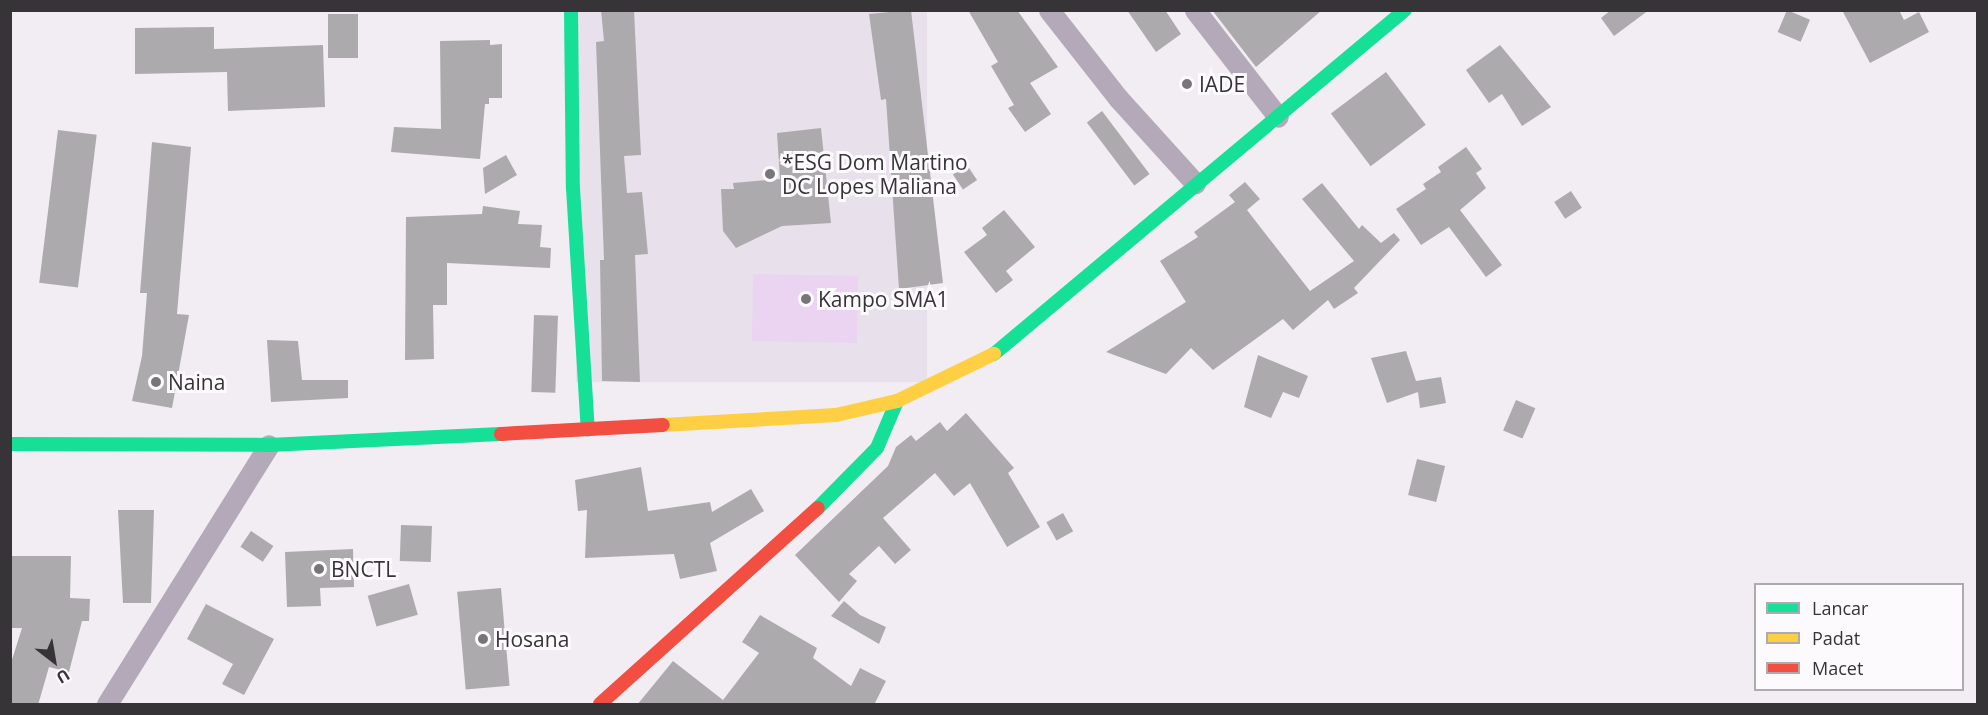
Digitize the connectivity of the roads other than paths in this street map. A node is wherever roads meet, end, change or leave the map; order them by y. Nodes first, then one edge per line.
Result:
1 (571, 10) edge
2 (1049, 10) edge
3 (1195, 10) edge
4 (1405, 10) edge
5 (1278, 117) junction
6 (1195, 183) junction
7 (897, 401) junction
8 (588, 430) junction
9 (10, 444) edge
10 (269, 445) junction
11 (107, 705) edge
12 (600, 705) edge

1 - 8 main road
2 - 6 street
3 - 5 street
4 - 5 main road
5 - 6 main road
6 - 7 main road
7 - 8 main road
7 - 12 main road
8 - 10 main road
9 - 10 main road
10 - 11 street

